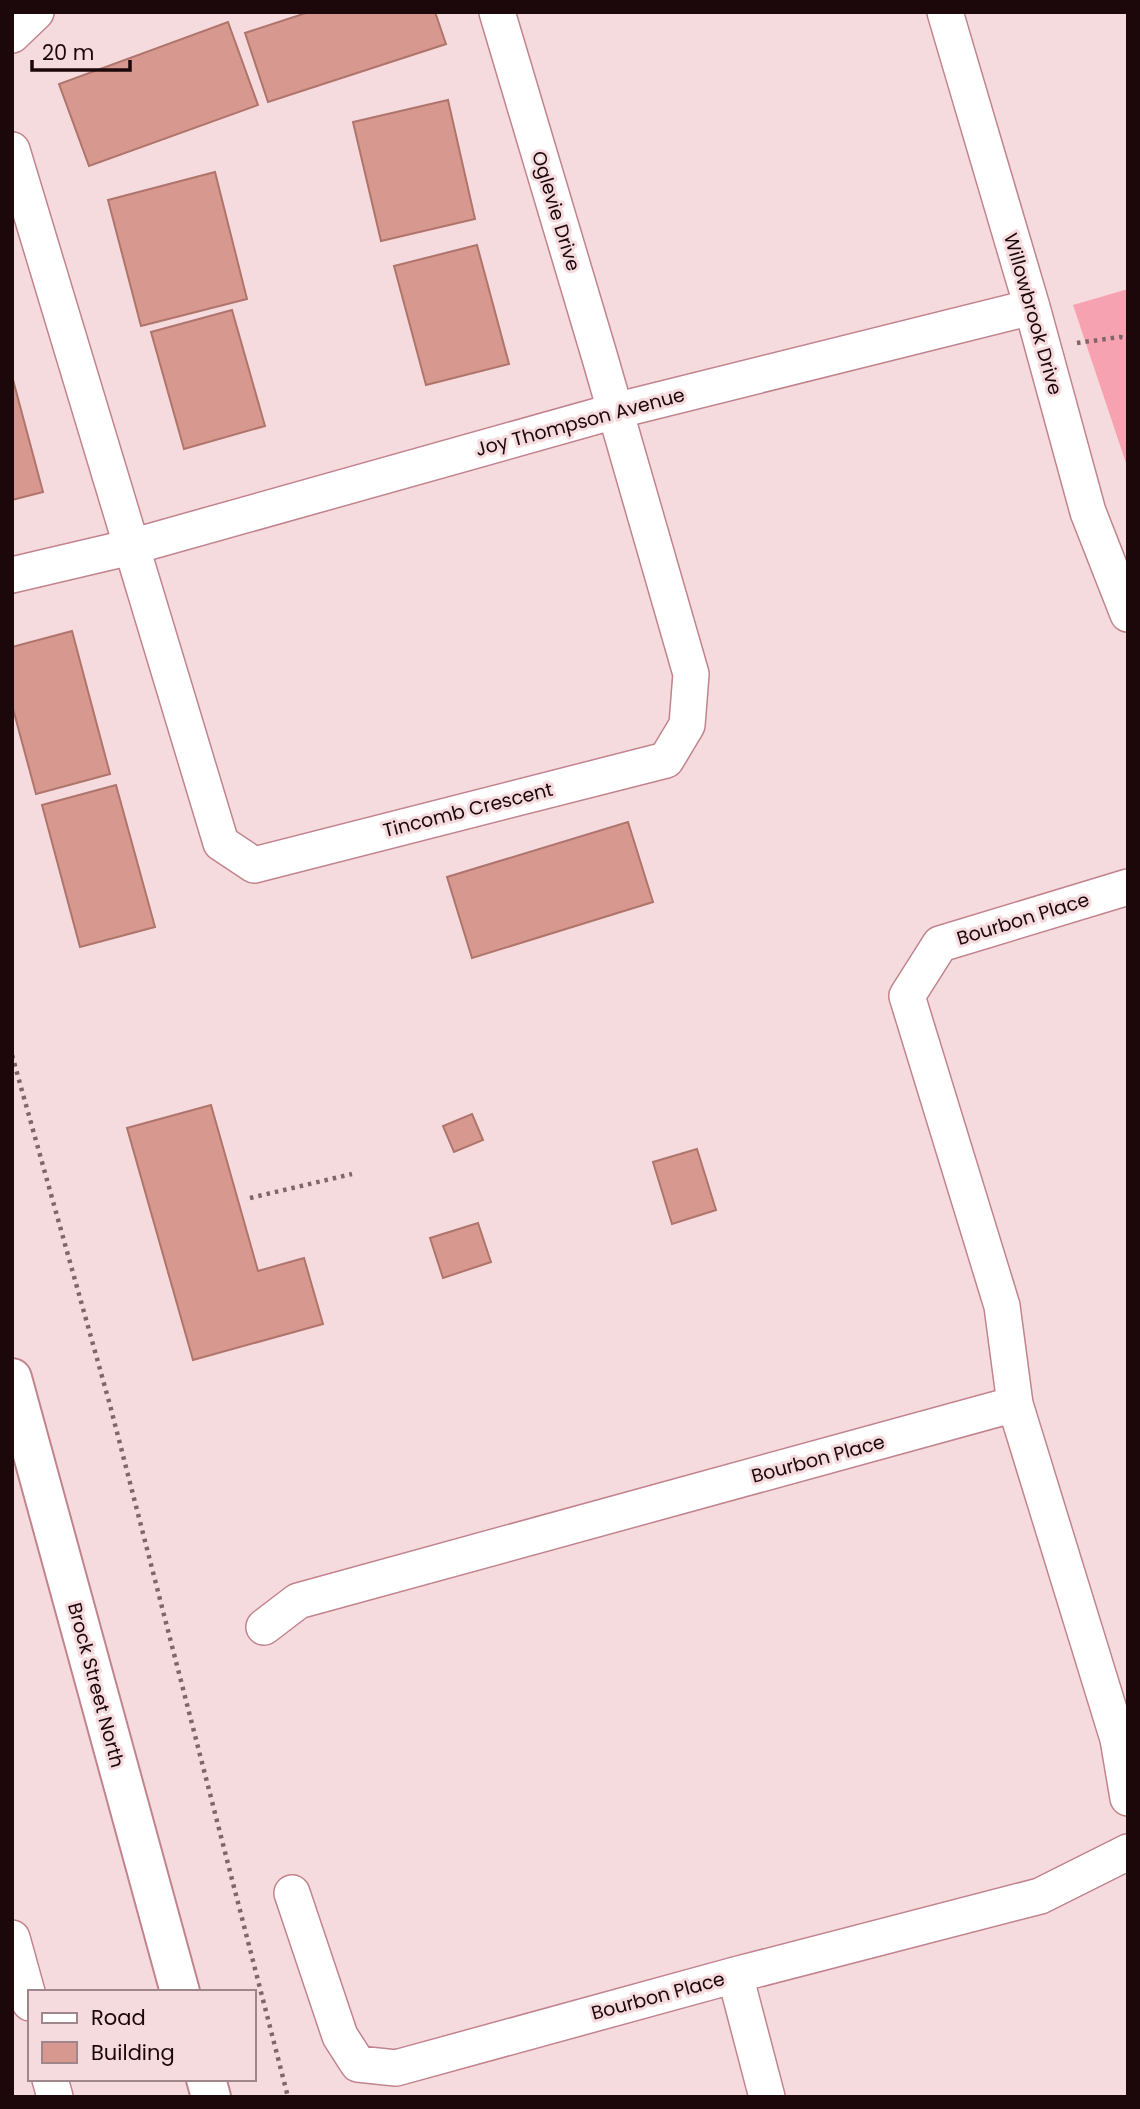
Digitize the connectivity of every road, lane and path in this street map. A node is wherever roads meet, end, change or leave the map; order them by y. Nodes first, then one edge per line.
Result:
1 (36, 12) edge
2 (497, 12) edge
3 (945, 12) edge
4 (12, 35) edge
5 (12, 150) edge
6 (1032, 307) junction
7 (1128, 339) edge
8 (1043, 348) junction
9 (615, 411) junction
10 (131, 547) junction
11 (12, 575) edge
12 (1128, 614) edge
13 (1128, 887) edge
14 (12, 1055) edge
15 (352, 1174) dead end
16 (250, 1198) dead end
17 (12, 1378) edge
18 (1015, 1404) junction
19 (264, 1627) dead end
20 (1128, 1798) edge
21 (1128, 1852) edge
22 (292, 1893) dead end
23 (12, 1938) edge
24 (735, 1975) junction
25 (179, 1990) edge
26 (28, 1996) edge
27 (288, 2097) edge
28 (767, 2097) edge

1 - 4 street
2 - 9 street, Oglevie Drive
3 - 6 street, Willowbrook Drive
5 - 10 street
6 - 8 street, Willowbrook Drive
6 - 9 street, Joy Thompson Avenue
7 - 8 path
8 - 12 street, Willowbrook Drive
9 - 10 street, Joy Thompson Avenue
9 - 10 street, Tincomb Crescent
10 - 11 street, Joy Thompson Avenue
13 - 18 street, Bourbon Place
14 - 27 path
15 - 16 path
17 - 25 main road, Brock Street North
18 - 19 street, Bourbon Place
18 - 20 street, Bourbon Place
21 - 24 street, Bourbon Place
22 - 24 street, Bourbon Place
23 - 26 street
24 - 28 street

